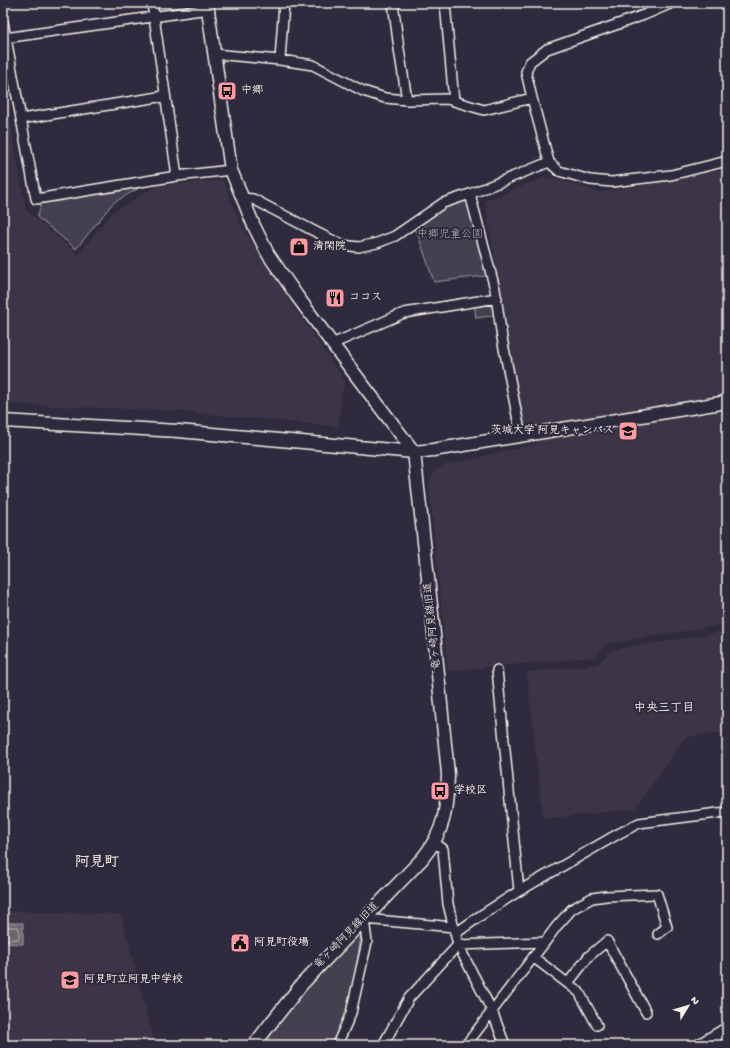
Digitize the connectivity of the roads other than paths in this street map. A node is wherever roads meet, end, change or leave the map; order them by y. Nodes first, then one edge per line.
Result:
1 (152, 3) edge
2 (284, 3) edge
3 (393, 3) edge
4 (446, 3) edge
5 (672, 3) edge
6 (208, 6) edge
7 (154, 16) junction
8 (3, 22) edge
9 (5, 38) junction
10 (214, 54) junction
11 (280, 60) junction
12 (165, 96) junction
13 (532, 98) junction
14 (407, 100) junction
15 (454, 101) junction
16 (21, 119) junction
17 (727, 161) edge
18 (549, 162) junction
19 (232, 170) junction
20 (177, 176) junction
21 (470, 194) junction
22 (242, 198) junction
23 (497, 298) junction
24 (332, 344) junction
25 (727, 402) edge
26 (3, 421) edge
27 (521, 436) junction
28 (414, 452) junction
29 (497, 670) dead end
30 (726, 812) dead end
31 (434, 842) junction
32 (519, 891) junction
33 (364, 918) junction
34 (455, 930) junction
35 (658, 934) dead end
36 (545, 942) junction
37 (458, 945) junction
38 (533, 957) junction
39 (568, 983) junction
40 (492, 1012) junction
41 (646, 1012) dead end
42 (597, 1025) dead end
43 (727, 1029) edge
44 (254, 1045) edge
45 (337, 1045) edge
46 (383, 1045) edge
47 (466, 1045) edge
48 (505, 1045) edge
49 (700, 1045) edge

1 - 7 street
2 - 11 street
3 - 14 street
4 - 15 street
5 - 13 street
6 - 7 street
6 - 10 street
7 - 9 street
7 - 12 street
8 - 9 street
9 - 16 street
10 - 11 street
10 - 19 street
11 - 14 street
12 - 16 street
12 - 20 street
13 - 15 street
13 - 18 street
14 - 15 street
16 - 20 street
17 - 18 street
18 - 21 street
19 - 20 street
19 - 22 street
21 - 22 street
21 - 23 street
22 - 24 street
23 - 24 street
23 - 27 street
24 - 28 street
25 - 27 street
26 - 28 street
27 - 28 street
28 - 31 street, 竜ヶ崎阿見線旧道
29 - 32 street
30 - 32 street
31 - 33 street, 竜ヶ崎阿見線旧道
31 - 34 street
32 - 34 street
33 - 34 street
33 - 44 street, 竜ヶ崎阿見線旧道
33 - 45 street
34 - 37 street
35 - 36 street
36 - 37 street
36 - 38 street
37 - 40 street
37 - 46 street
38 - 39 street
38 - 40 street
39 - 41 street
39 - 42 street
40 - 47 street
40 - 48 street
43 - 49 street

